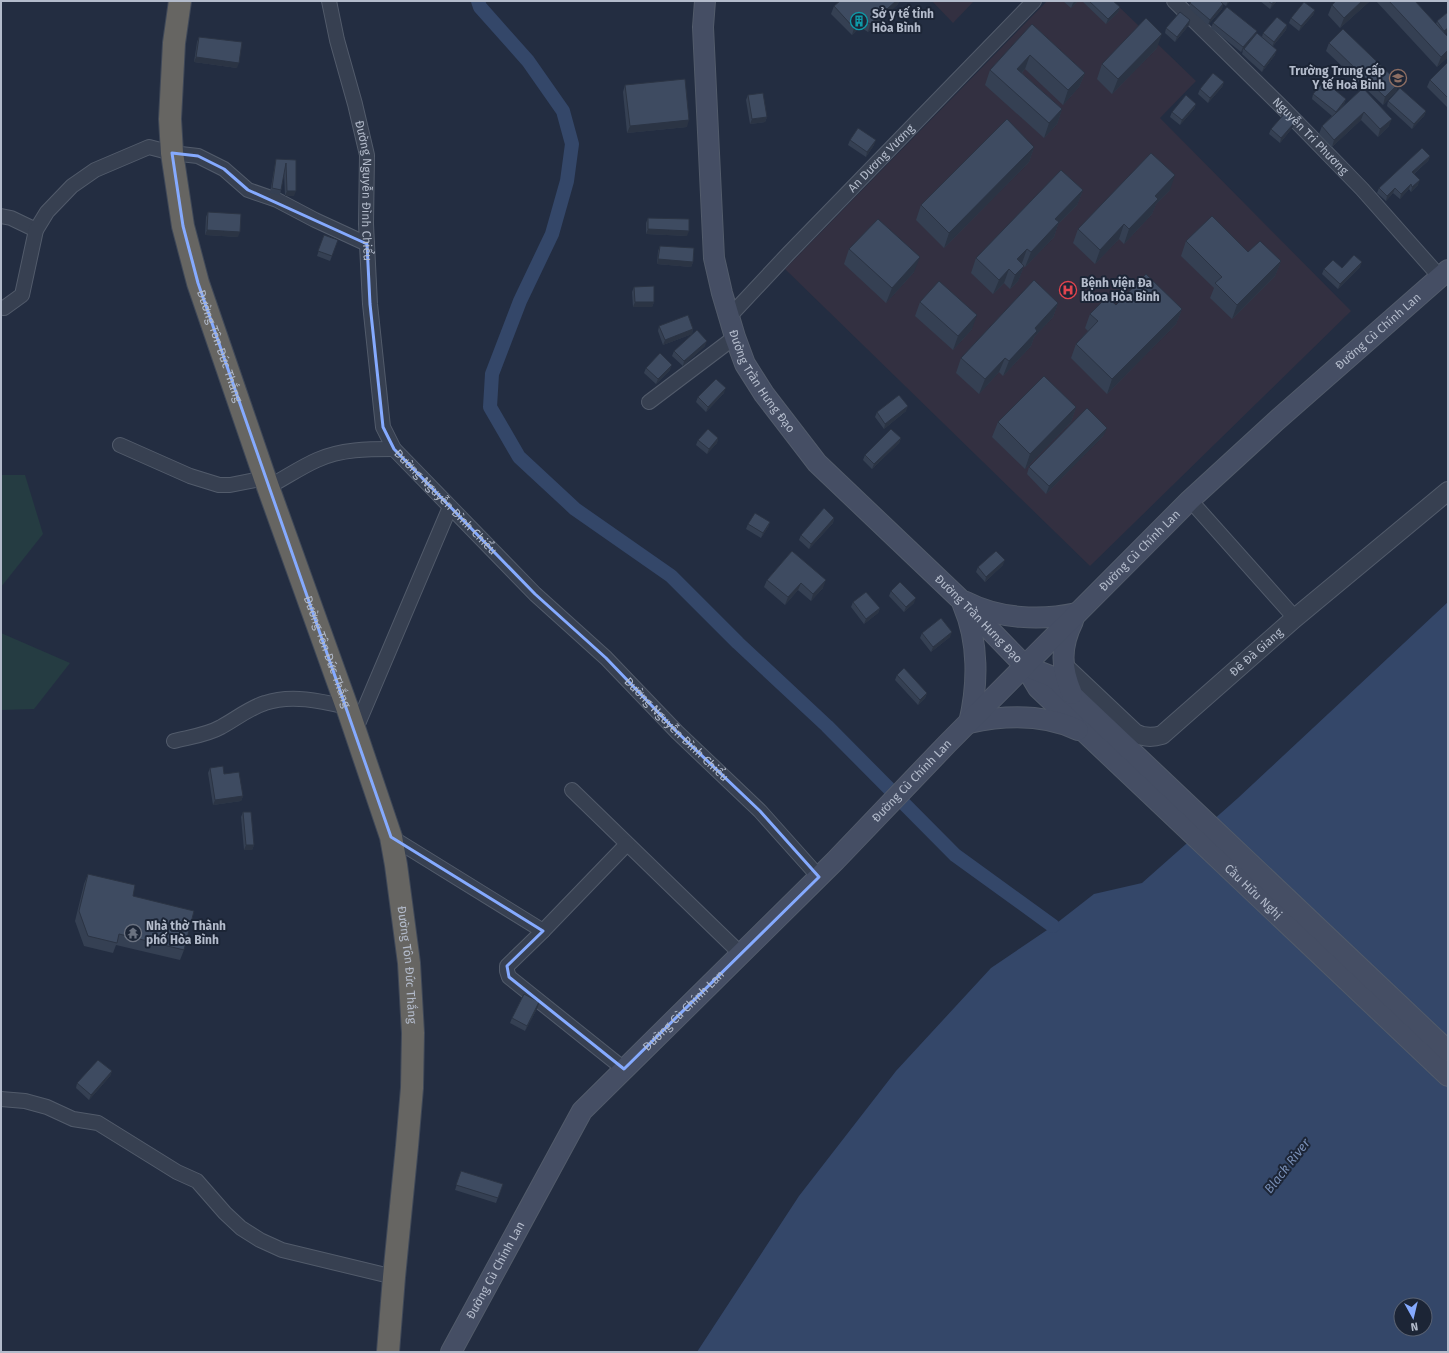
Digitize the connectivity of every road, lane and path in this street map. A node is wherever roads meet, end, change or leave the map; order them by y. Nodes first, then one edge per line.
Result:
1 (180, 1) edge
2 (329, 1) edge
3 (705, 1) edge
4 (1034, 1) edge
5 (1174, 1) edge
6 (172, 153) junction
7 (1, 216) edge
8 (36, 230) junction
9 (367, 244) junction
10 (1444, 274) edge
11 (4, 308) dead end
12 (729, 317) junction
13 (735, 337) junction
14 (649, 402) dead end
15 (120, 445) dead end
16 (394, 449) junction
17 (267, 482) junction
18 (1448, 491) edge
19 (1190, 500) junction
20 (450, 507) junction
21 (961, 600) junction
22 (1077, 613) junction
23 (1295, 618) junction
24 (1025, 666) junction
25 (1064, 666) junction
26 (1065, 700) junction
27 (347, 707) junction
28 (968, 723) junction
29 (355, 731) junction
30 (1088, 735) junction
31 (174, 741) dead end
32 (572, 790) dead end
33 (391, 837) junction
34 (627, 844) junction
35 (819, 877) junction
36 (543, 931) junction
37 (741, 954) junction
38 (1448, 1051) edge
39 (624, 1070) junction
40 (1448, 1076) edge
41 (1, 1099) edge
42 (394, 1277) junction
43 (454, 1347) edge
44 (388, 1352) edge

1 - 6 highway, Đường Tôn Đức Thắng
2 - 9 street, Đường Nguyễn Đình Chiểu
3 - 12 main road, Đường Trần Hưng Đạo
4 - 12 street, An Dương Vương
5 - 10 street, Nguyễn Tri Phương
6 - 8 street
6 - 9 street
6 - 17 highway, Đường Tôn Đức Thắng
7 - 8 street
8 - 11 street
9 - 16 street, Đường Nguyễn Đình Chiểu
10 - 19 main road, Đường Cù Chính Lan
12 - 13 main road, Đường Trần Hưng Đạo
13 - 14 street
13 - 21 main road, Đường Trần Hưng Đạo
15 - 17 street
16 - 17 street
16 - 20 street, Đường Nguyễn Đình Chiểu
17 - 27 highway, Đường Tôn Đức Thắng
18 - 23 street, Đê Đà Giang
19 - 22 main road, Đường Cù Chính Lan
19 - 23 street
20 - 29 street
20 - 35 street, Đường Nguyễn Đình Chiểu
21 - 22 main road
21 - 24 main road, Đường Trần Hưng Đạo
21 - 28 main road
22 - 24 main road, Đường Cù Chính Lan
22 - 25 main road
23 - 25 street, Đê Đà Giang
24 - 26 main road
24 - 28 main road, Đường Cù Chính Lan
25 - 26 main road
26 - 30 main road, Cầu Hữu Nghị
26 - 38 main road, Cầu Hữu Nghị
27 - 29 highway, Đường Tôn Đức Thắng
27 - 31 street
28 - 30 main road
28 - 35 main road, Đường Cù Chính Lan
29 - 33 highway, Đường Tôn Đức Thắng
30 - 40 main road, Cầu Hữu Nghị
32 - 34 street
33 - 36 street
33 - 42 highway, Đường Tôn Đức Thắng
34 - 36 street
34 - 37 street
35 - 37 main road, Đường Cù Chính Lan
36 - 39 street
37 - 39 main road, Đường Cù Chính Lan
39 - 43 main road, Đường Cù Chính Lan
41 - 42 street
42 - 44 highway, Đường Tôn Đức Thắng

